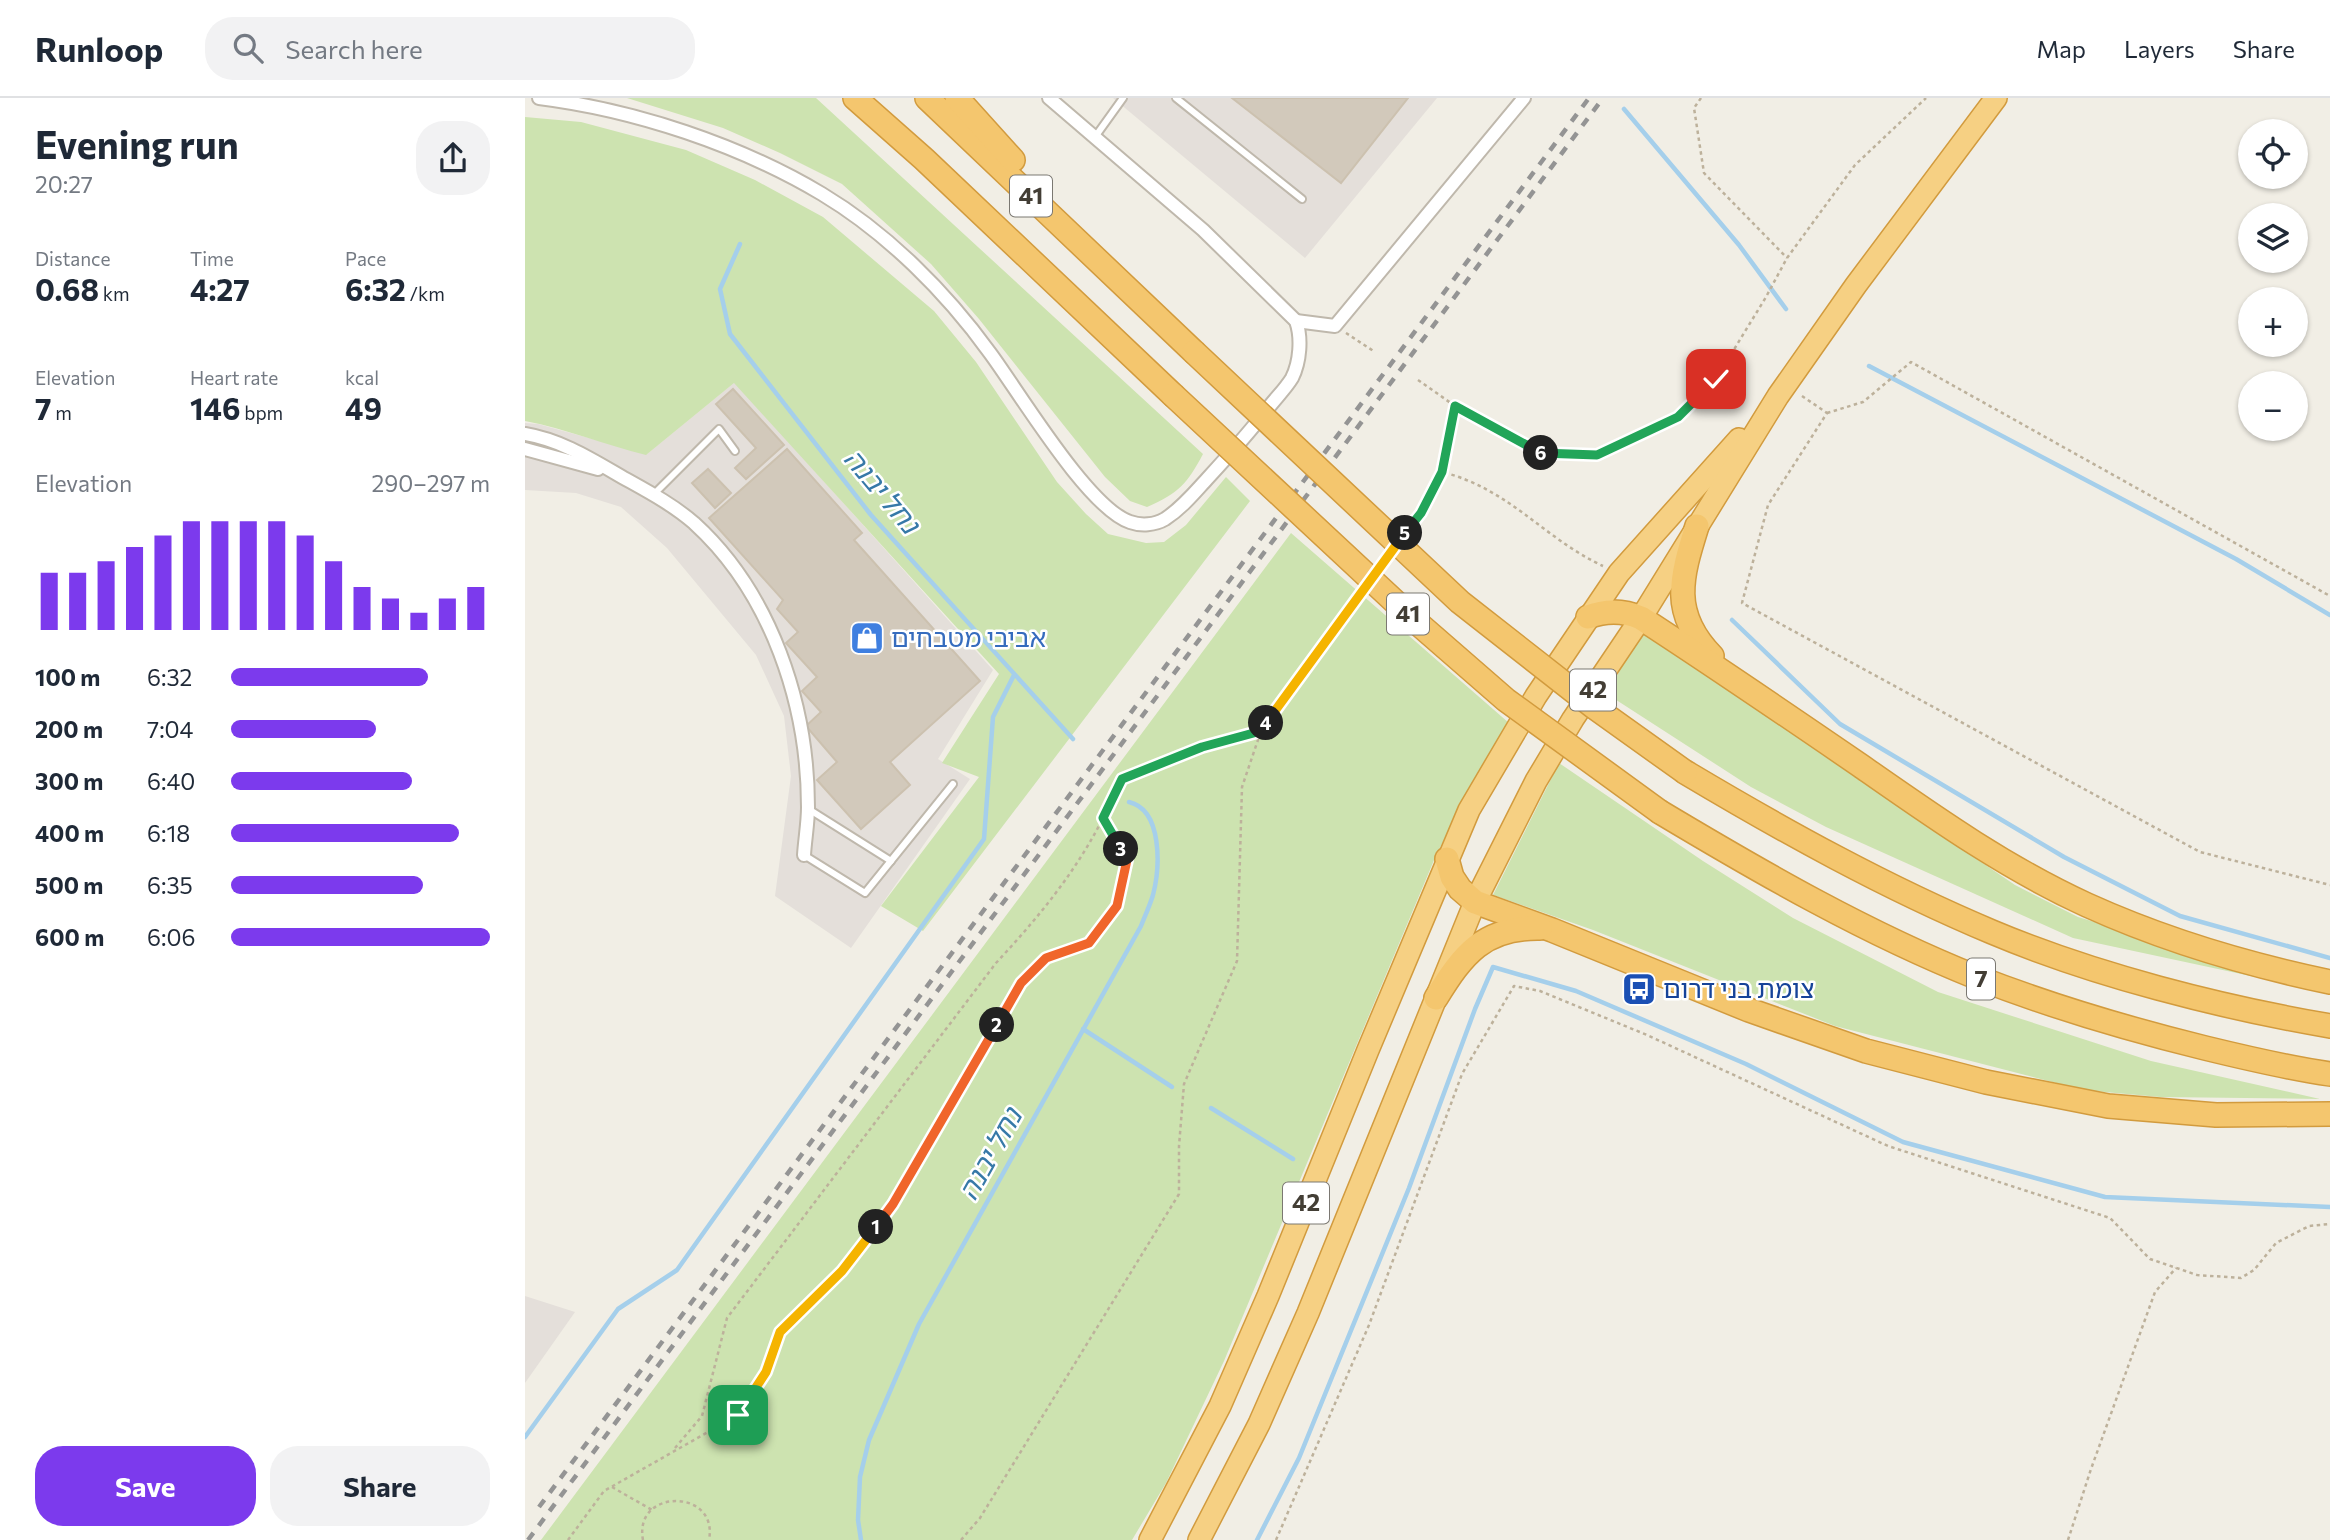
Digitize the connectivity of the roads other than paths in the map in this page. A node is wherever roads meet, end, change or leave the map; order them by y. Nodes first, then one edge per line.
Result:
1 (539, 98) edge
2 (855, 98) edge
3 (927, 98) edge
4 (957, 98) edge
5 (1049, 98) edge
6 (1123, 98) edge
7 (1176, 98) edge
8 (1524, 98) edge
9 (1996, 98) edge
10 (1095, 137) junction
11 (1302, 199) dead end
12 (1134, 295) junction
13 (1296, 321) junction
14 (1782, 391) junction
15 (525, 435) edge
16 (525, 449) edge
17 (735, 451) dead end
18 (619, 475) junction
19 (654, 494) junction
20 (1697, 526) junction
21 (1588, 617) junction
22 (1641, 618) junction
23 (1734, 678) junction
24 (1685, 772) joint
25 (953, 784) dead end
26 (808, 809) junction
27 (1660, 812) joint
28 (804, 855) joint
29 (1447, 859) junction
30 (891, 862) junction
31 (1475, 902) junction
32 (1552, 930) junction
33 (2330, 982) edge
34 (1436, 998) junction
35 (2330, 1026) edge
36 (2330, 1074) edge
37 (2330, 1114) edge
38 (1150, 1540) edge
39 (1199, 1540) edge

1 - 13 street
2 - 27 highway, 41, bridge
3 - 12 highway, 41
4 - 12 highway
5 - 10 street
6 - 10 lane
7 - 11 lane
8 - 13 street
9 - 14 highway, 42
10 - 13 street
12 - 24 highway, 41, bridge
14 - 20 highway, 42
14 - 21 highway, 42
15 - 18 street
16 - 18 street
17 - 19 lane
18 - 19 street
19 - 26 street
20 - 22 highway, 42
20 - 23 highway
21 - 22 highway
21 - 29 highway, 42
22 - 23 highway
22 - 31 highway, 42
23 - 33 highway
24 - 35 highway, 7
25 - 30 lane
26 - 28 street
26 - 30 lane
27 - 36 highway, 7
28 - 30 lane
29 - 31 highway
29 - 38 highway, 42
31 - 32 highway
31 - 34 highway, 42
32 - 34 highway
32 - 37 highway
34 - 39 highway, 42

